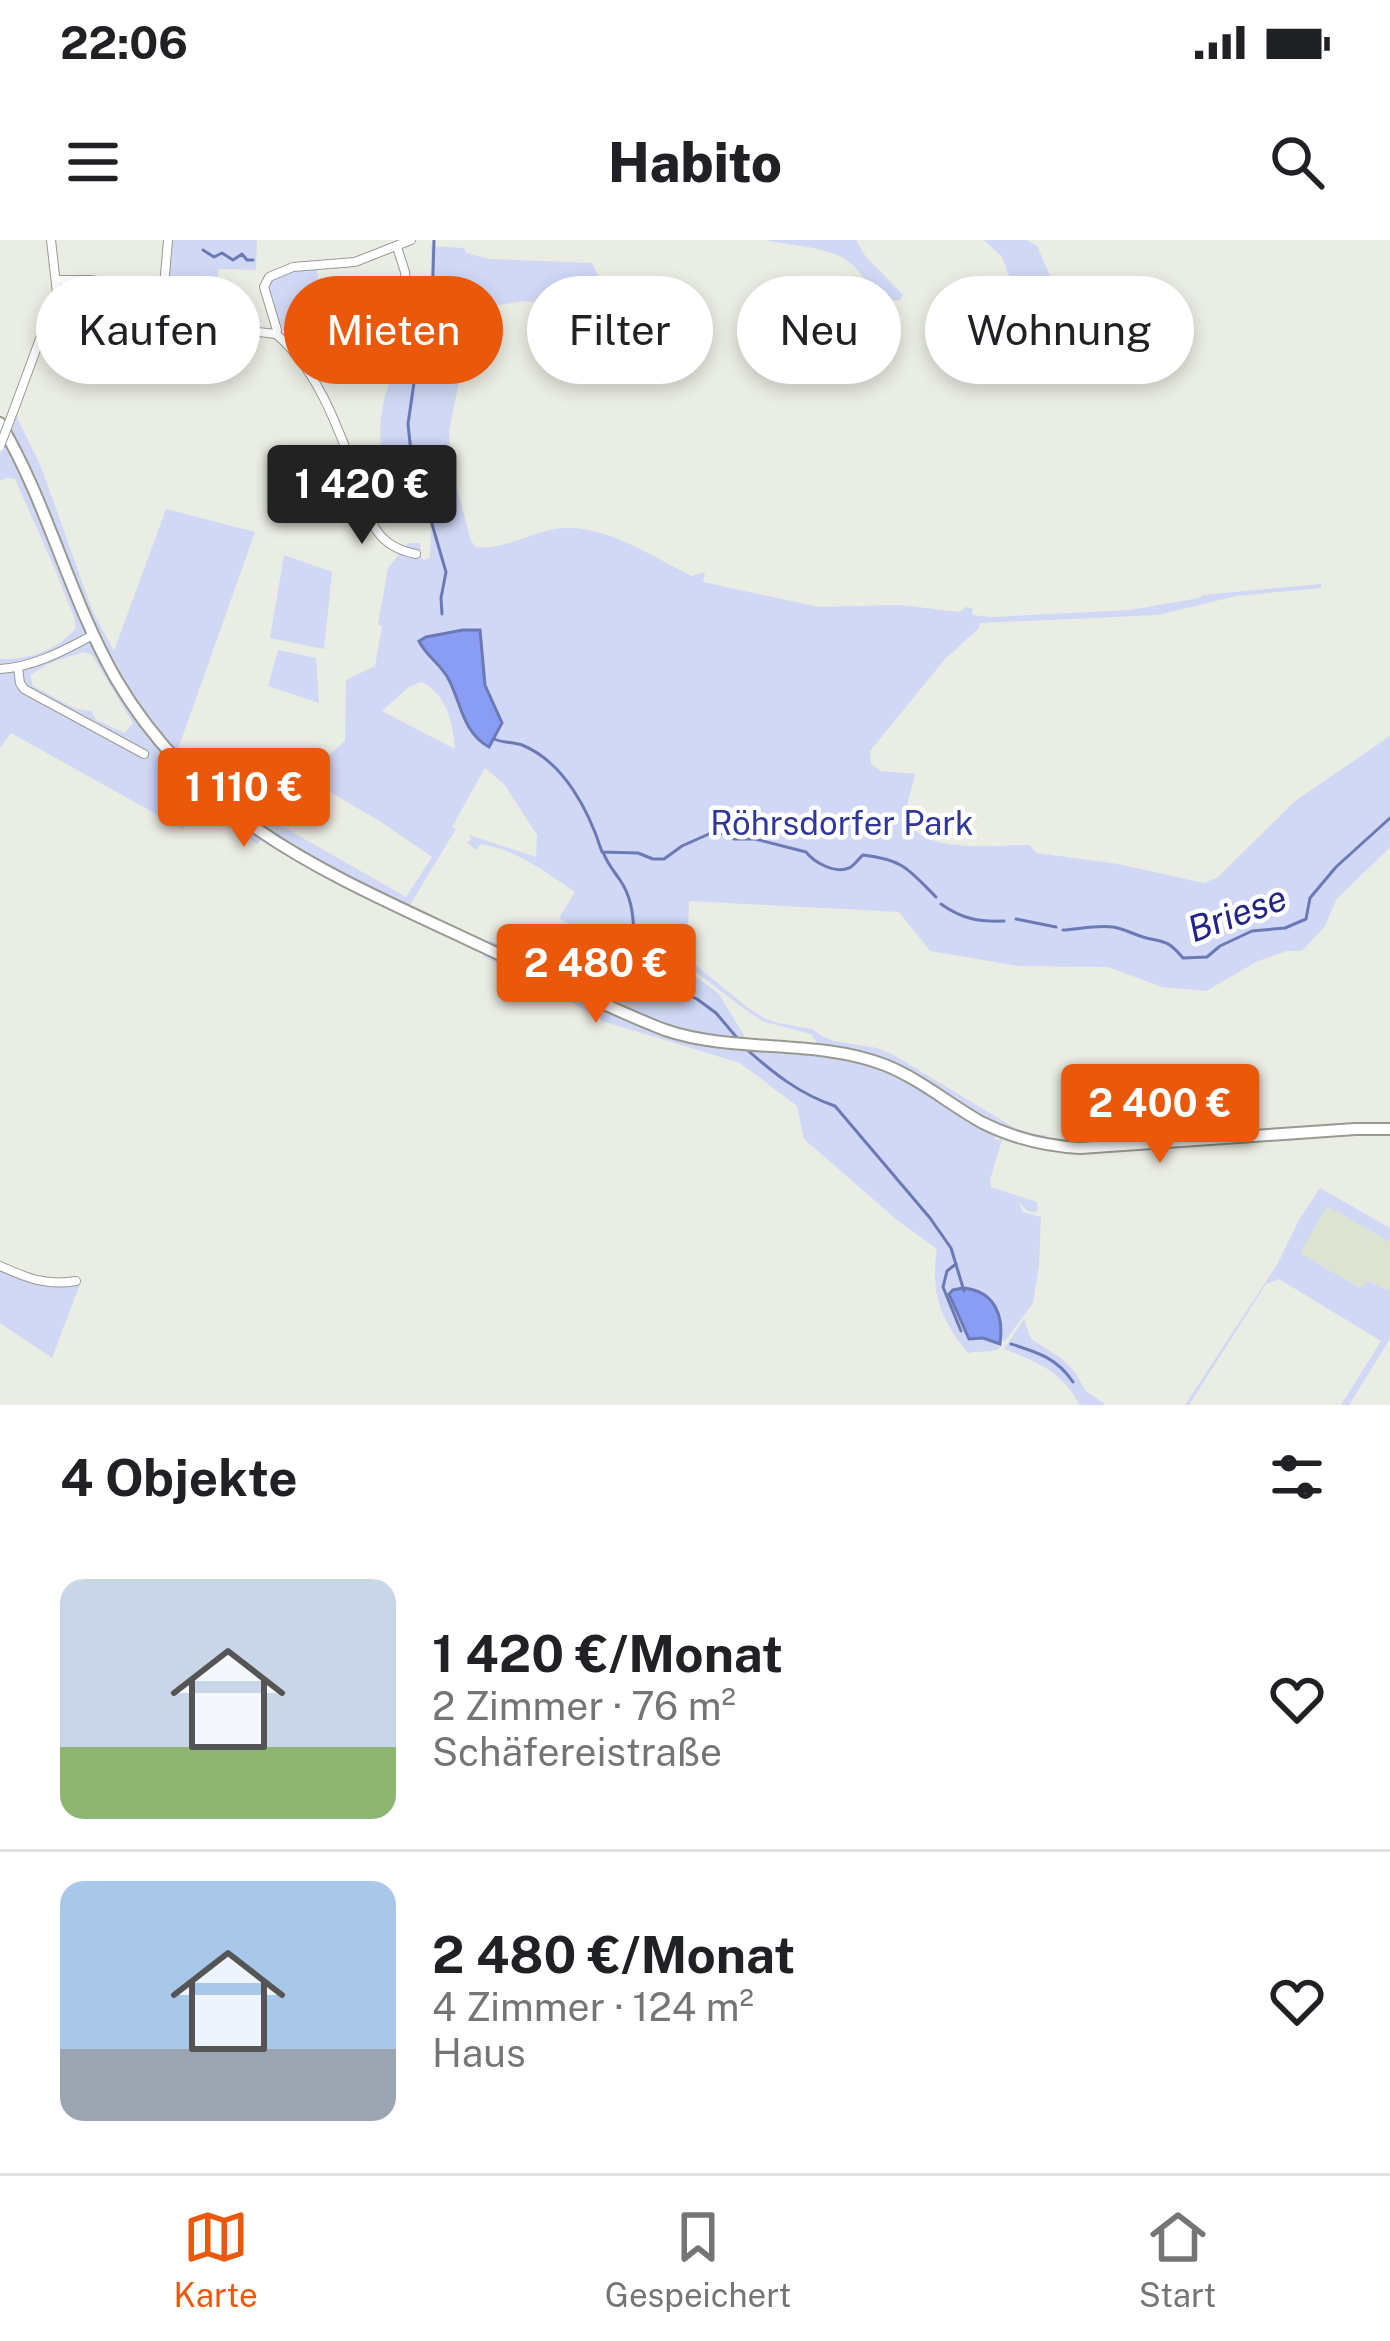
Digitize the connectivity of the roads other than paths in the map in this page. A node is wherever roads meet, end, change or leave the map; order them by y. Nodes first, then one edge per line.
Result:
1 (51, 240) edge
2 (168, 240) edge
3 (411, 240) edge
4 (398, 247) junction
5 (56, 276) edge
6 (165, 276) edge
7 (405, 276) edge
8 (260, 333) edge
9 (276, 334) junction
10 (284, 342) edge
11 (36, 351) edge
12 (316, 384) edge
13 (0, 423) edge
14 (0, 446) edge
15 (416, 554) dead end
16 (93, 635) junction
17 (18, 668) junction
18 (0, 669) edge
19 (144, 754) dead end
20 (1390, 1130) edge
21 (0, 1266) edge
22 (76, 1280) dead end

1 - 5 street
2 - 6 street
3 - 4 street
4 - 7 street
4 - 9 street
8 - 9 street
9 - 10 street
11 - 14 street, bridge
12 - 15 street
13 - 16 main road
16 - 17 street
16 - 20 main road
17 - 18 street
17 - 19 street
21 - 22 street

